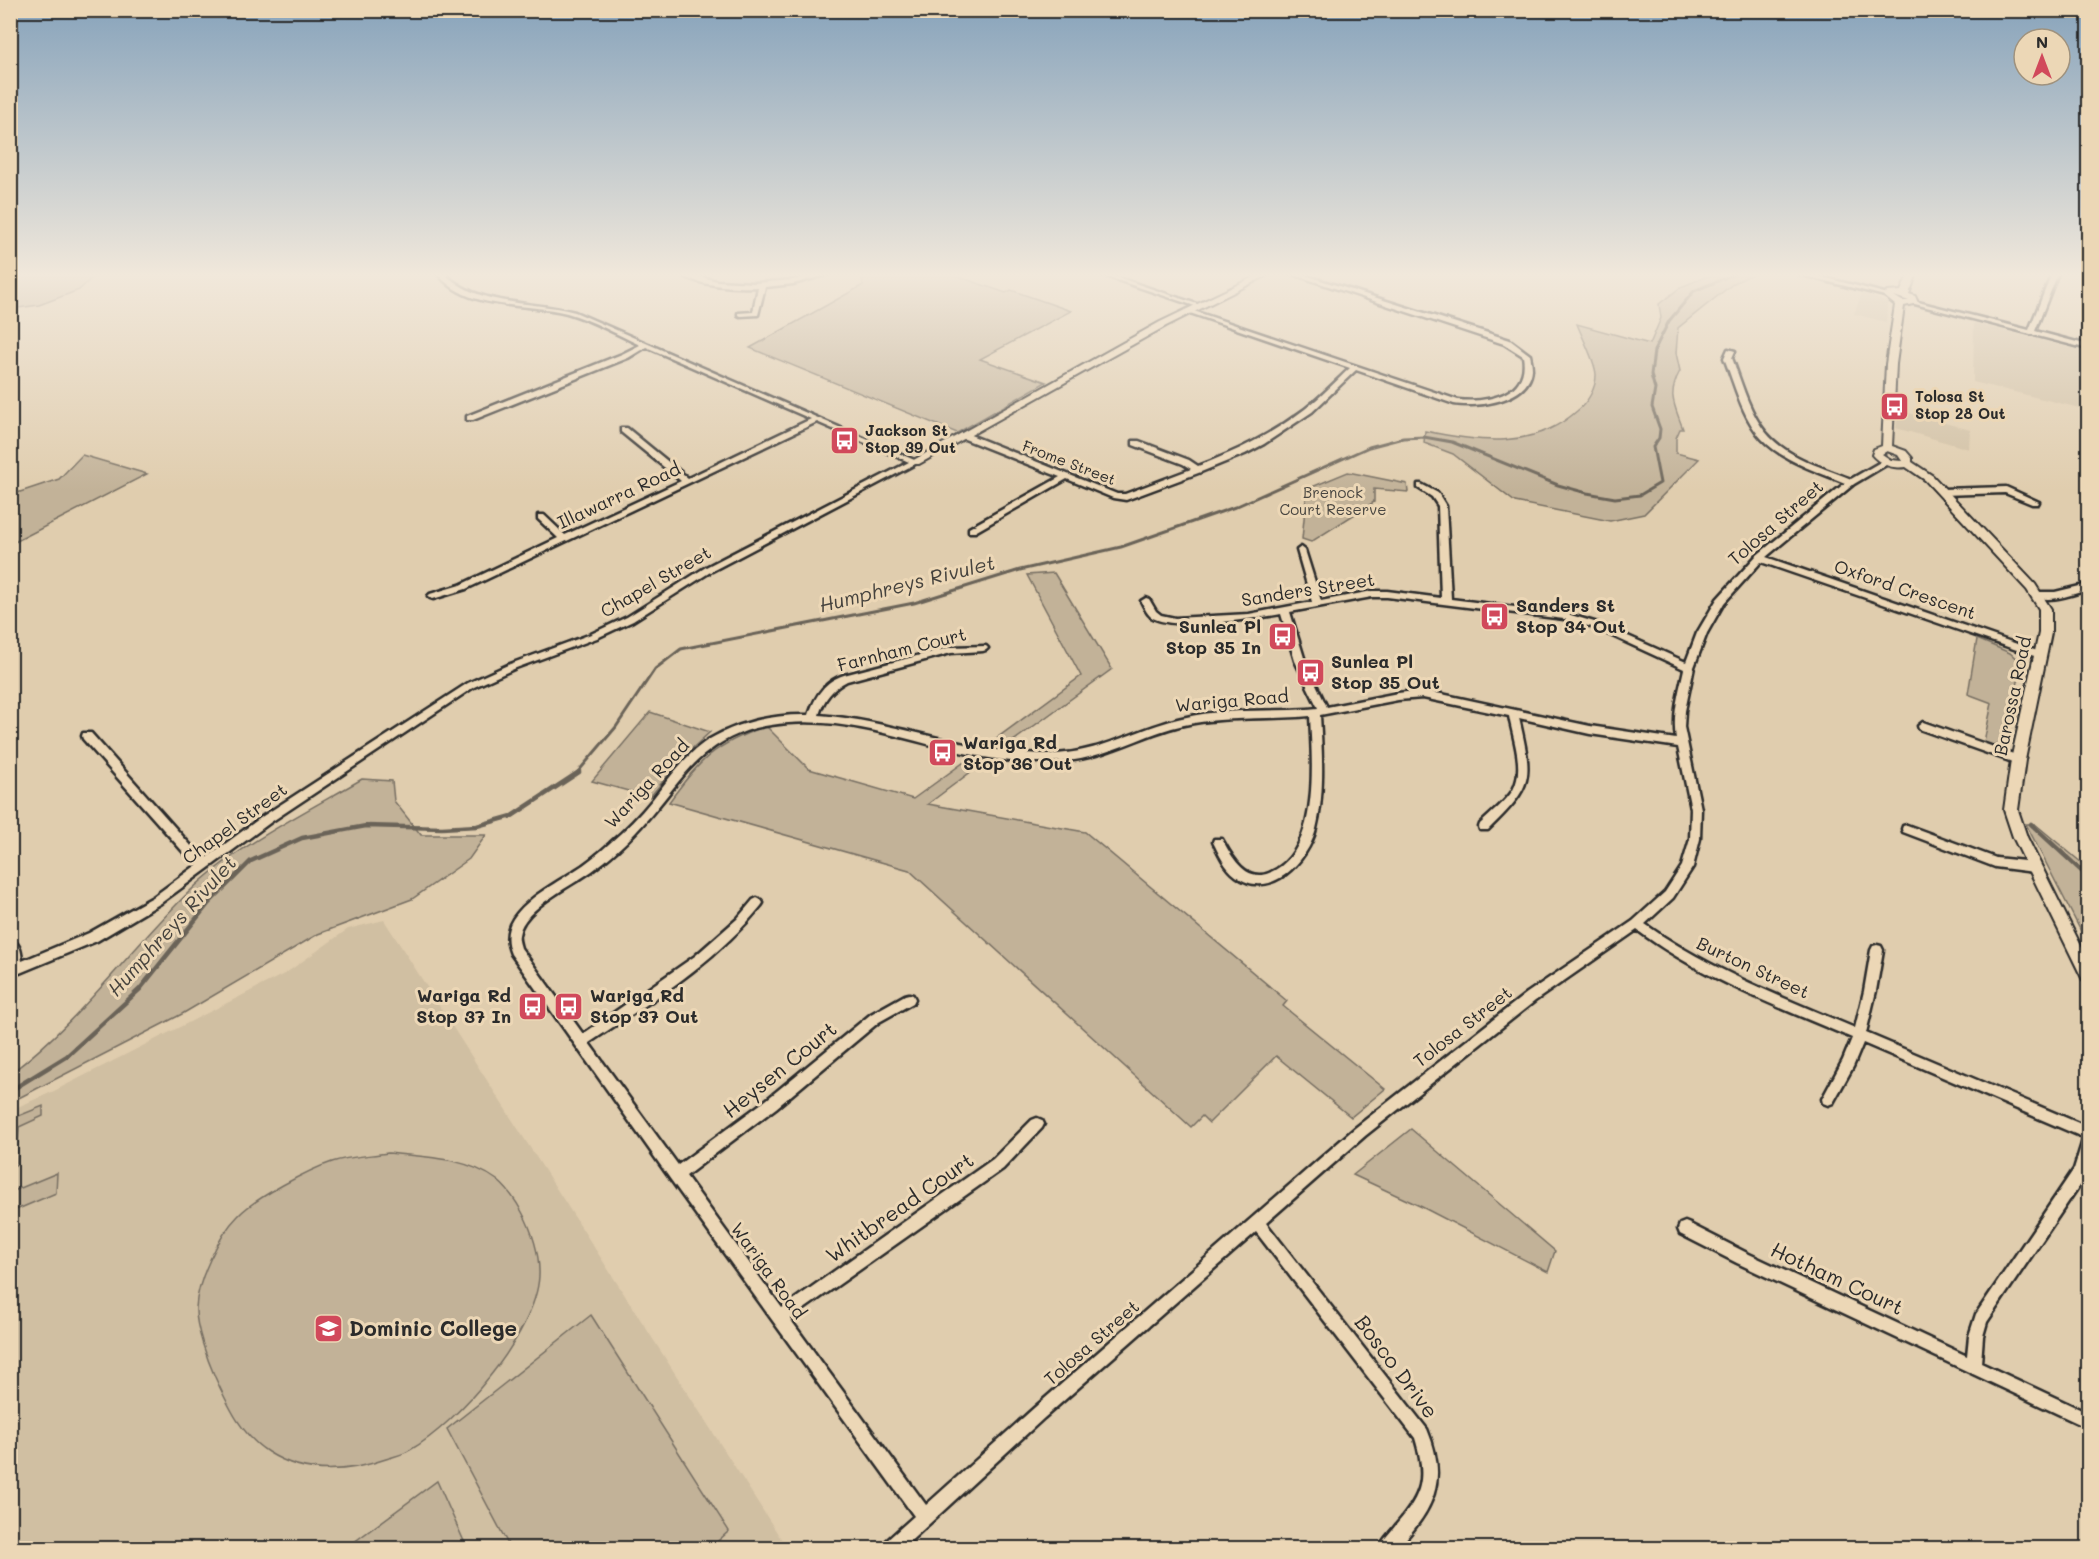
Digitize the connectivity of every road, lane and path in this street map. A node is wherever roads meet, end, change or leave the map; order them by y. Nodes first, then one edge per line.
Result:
1 (643, 346) edge
2 (650, 346) edge
3 (1126, 346) edge
4 (1291, 346) edge
5 (1513, 346) edge
6 (1895, 346) edge
7 (1731, 351) dead end
8 (1354, 368) junction
9 (470, 418) dead end
10 (816, 420) junction
11 (624, 430) dead end
12 (965, 436) junction
13 (1136, 443) dead end
14 (1887, 448) junction
15 (915, 462) junction
16 (1887, 462) junction
17 (1907, 463) junction
18 (1198, 470) junction
19 (1067, 476) junction
20 (688, 482) junction
21 (1851, 482) junction
22 (1421, 486) dead end
23 (1942, 492) junction
24 (2036, 502) dead end
25 (541, 517) dead end
26 (972, 530) dead end
27 (565, 540) junction
28 (1302, 550) dead end
29 (1759, 558) junction
30 (2088, 587) edge
31 (433, 596) dead end
32 (2038, 596) junction
33 (1146, 600) dead end
34 (1446, 600) junction
35 (1317, 603) junction
36 (1284, 611) junction
37 (983, 648) dead end
38 (2040, 655) junction
39 (1689, 668) junction
40 (1319, 712) junction
41 (1513, 713) junction
42 (813, 718) junction
43 (1923, 726) dead end
44 (87, 736) dead end
45 (1682, 744) junction
46 (2018, 760) junction
47 (1484, 826) dead end
48 (1907, 829) dead end
49 (1218, 842) dead end
50 (206, 864) junction
51 (2034, 867) junction
52 (757, 903) dead end
53 (1637, 924) junction
54 (10, 944) edge
55 (1877, 950) dead end
56 (14, 971) edge
57 (2088, 975) edge
58 (909, 999) dead end
59 (1860, 1035) junction
60 (582, 1041) junction
61 (1828, 1099) dead end
62 (1037, 1124) dead end
63 (2088, 1132) edge
64 (2088, 1145) edge
65 (676, 1175) junction
66 (1257, 1222) junction
67 (1685, 1229) dead end
68 (780, 1318) junction
69 (1973, 1366) junction
70 (2088, 1421) edge
71 (925, 1518) junction
72 (891, 1548) edge
73 (1387, 1548) edge

1 - 9 street
2 - 10 street
3 - 12 street, Chapel Street
4 - 8 street
5 - 8 street
6 - 14 street
7 - 21 street
8 - 18 street, Frome Street
10 - 15 street
10 - 20 street, Illawarra Road
11 - 20 street
12 - 15 street, Chapel Street
12 - 19 street, Frome Street
13 - 18 street
14 - 16 street
14 - 17 street, Barossa Road
15 - 50 street, Chapel Street
16 - 17 street
16 - 21 street, Tolosa Street
17 - 23 street, Barossa Road
18 - 19 street, Frome Street
19 - 26 street
20 - 27 street, Illawarra Road
21 - 29 street, Tolosa Street
22 - 34 street
23 - 24 street
23 - 32 street, Barossa Road
25 - 27 street
27 - 31 street, Illawarra Road
28 - 35 street
29 - 38 street, Oxford Crescent
29 - 39 street, Tolosa Street
30 - 32 street
32 - 38 street, Barossa Road
33 - 36 street, Sanders Street
34 - 35 street, Sanders Street
34 - 39 street, Sanders Street
35 - 36 street, Sanders Street
36 - 40 street
37 - 42 street, Farnham Court
38 - 46 street, Barossa Road
39 - 45 street, Tolosa Street
40 - 41 street, Wariga Road
40 - 42 street, Wariga Road
40 - 49 street
41 - 45 street, Wariga Road
41 - 47 street
42 - 60 street, Wariga Road
43 - 46 street
44 - 50 street
45 - 53 street, Tolosa Street
46 - 51 street, Barossa Road
48 - 51 street
50 - 56 street, Chapel Street
51 - 57 street, Barossa Road
52 - 60 street
53 - 59 street, Burton Street
53 - 66 street, Tolosa Street
54 - 56 street
55 - 59 street
58 - 65 street, Heysen Court
59 - 61 street
59 - 63 street, Burton Street
60 - 65 street, Wariga Road
62 - 68 street, Whitbread Court
64 - 69 street
65 - 68 street, Wariga Road
66 - 71 street, Tolosa Street
66 - 73 street, Bosco Drive
67 - 69 street, Hotham Court
68 - 71 street, Wariga Road
69 - 70 street, Hotham Court
71 - 72 street, Tolosa Street

